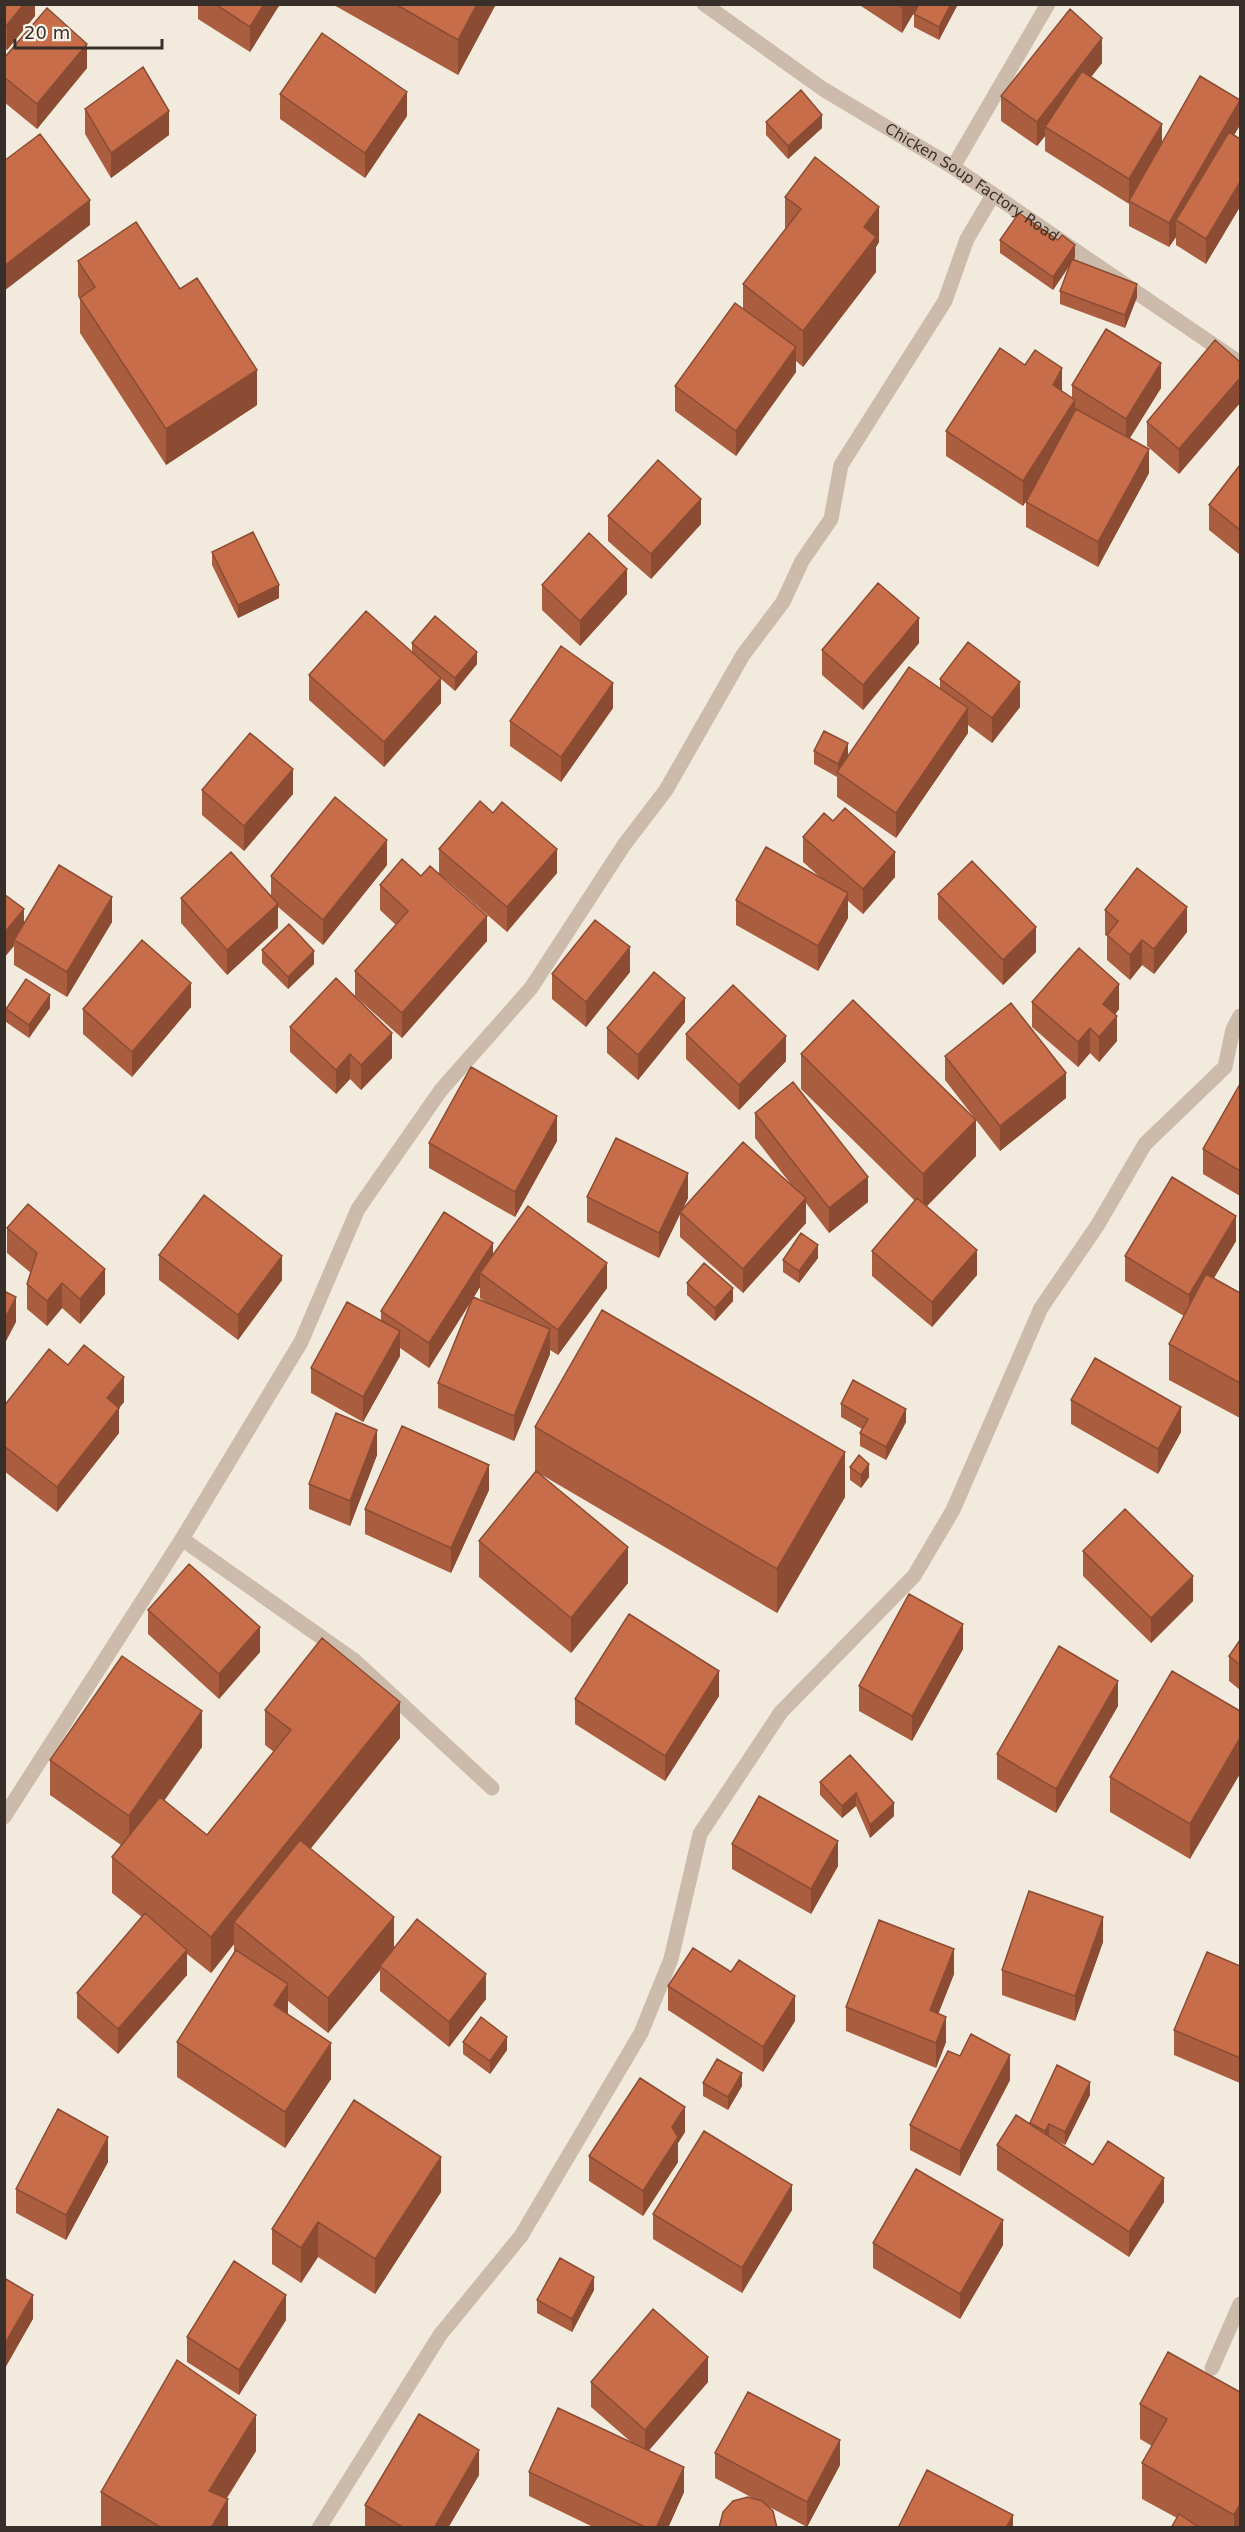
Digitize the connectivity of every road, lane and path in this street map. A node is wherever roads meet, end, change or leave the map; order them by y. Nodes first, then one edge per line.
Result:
1 (704, 4) edge
2 (1048, 4) edge
3 (953, 167) junction
4 (993, 195) junction
5 (1240, 363) edge
6 (1240, 1016) edge
7 (182, 1539) junction
8 (492, 1788) dead end
9 (4, 1817) edge
10 (1240, 2304) edge
11 (1212, 2368) dead end
12 (319, 2528) edge

1 - 3 street, Chicken Soup Factory Road
2 - 3 street
3 - 4 street, Chicken Soup Factory Road
4 - 5 street, Chicken Soup Factory Road
4 - 7 street
6 - 12 street
7 - 8 street
7 - 9 street
10 - 11 street

